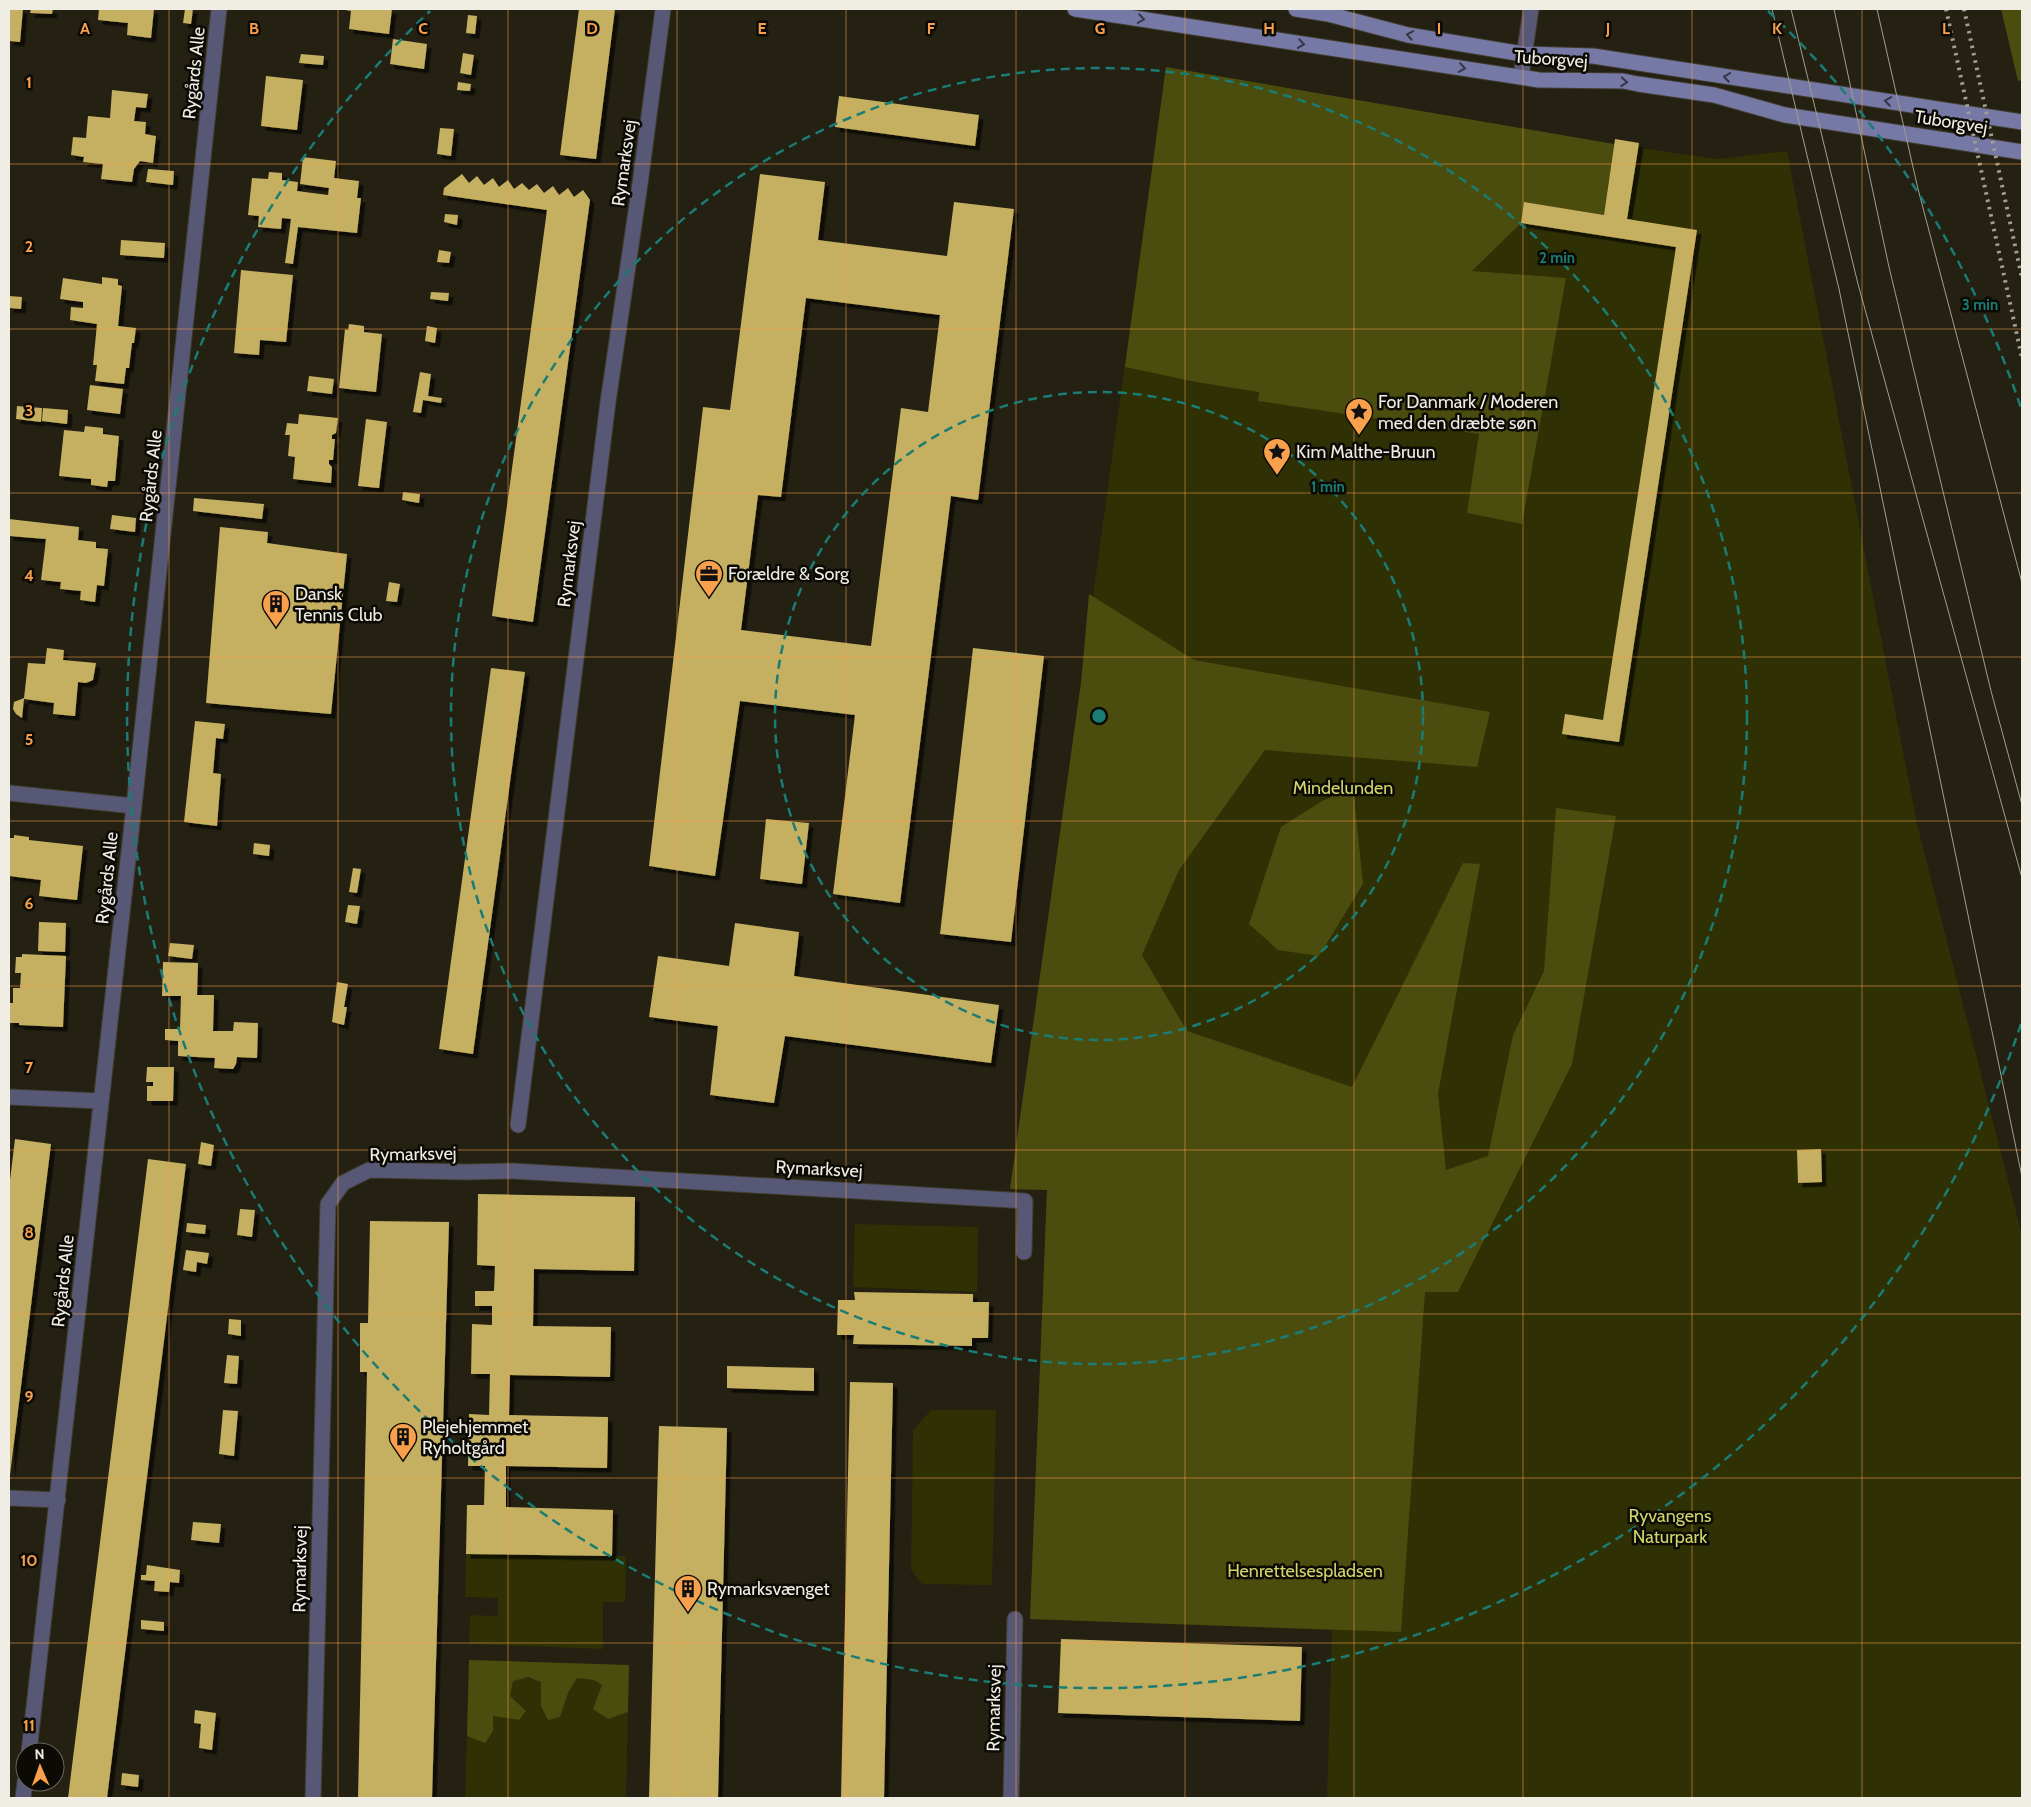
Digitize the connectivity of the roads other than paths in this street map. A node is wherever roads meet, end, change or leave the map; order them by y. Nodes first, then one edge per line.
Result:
1 (219, 9) edge
2 (663, 9) edge
3 (1075, 9) edge
4 (1296, 9) edge
5 (1531, 9) edge
6 (1524, 54) junction
7 (1521, 77) junction
8 (2022, 122) edge
9 (2022, 152) edge
10 (9, 793) edge
11 (134, 806) junction
12 (9, 1098) edge
13 (101, 1101) junction
14 (518, 1125) dead end
15 (1024, 1252) dead end
16 (9, 1498) edge
17 (58, 1500) junction
18 (1015, 1619) dead end
19 (30, 1742) edge
20 (313, 1798) edge
21 (1011, 1798) edge

1 - 11 street, Rygårds Alle
2 - 14 street, Rymarksvej
3 -> 7 street, Tuborgvej
6 -> 4 street, Tuborgvej
5 - 6 street
6 - 7 street
8 -> 6 street, Tuborgvej
7 -> 9 street, Tuborgvej
10 - 11 street
11 - 13 street, Rygårds Alle
12 - 13 street
13 - 17 street, Rygårds Alle
15 - 20 street, Rymarksvej
16 - 17 street
17 - 19 street, Rygårds Alle
18 - 21 street, Rymarksvej

